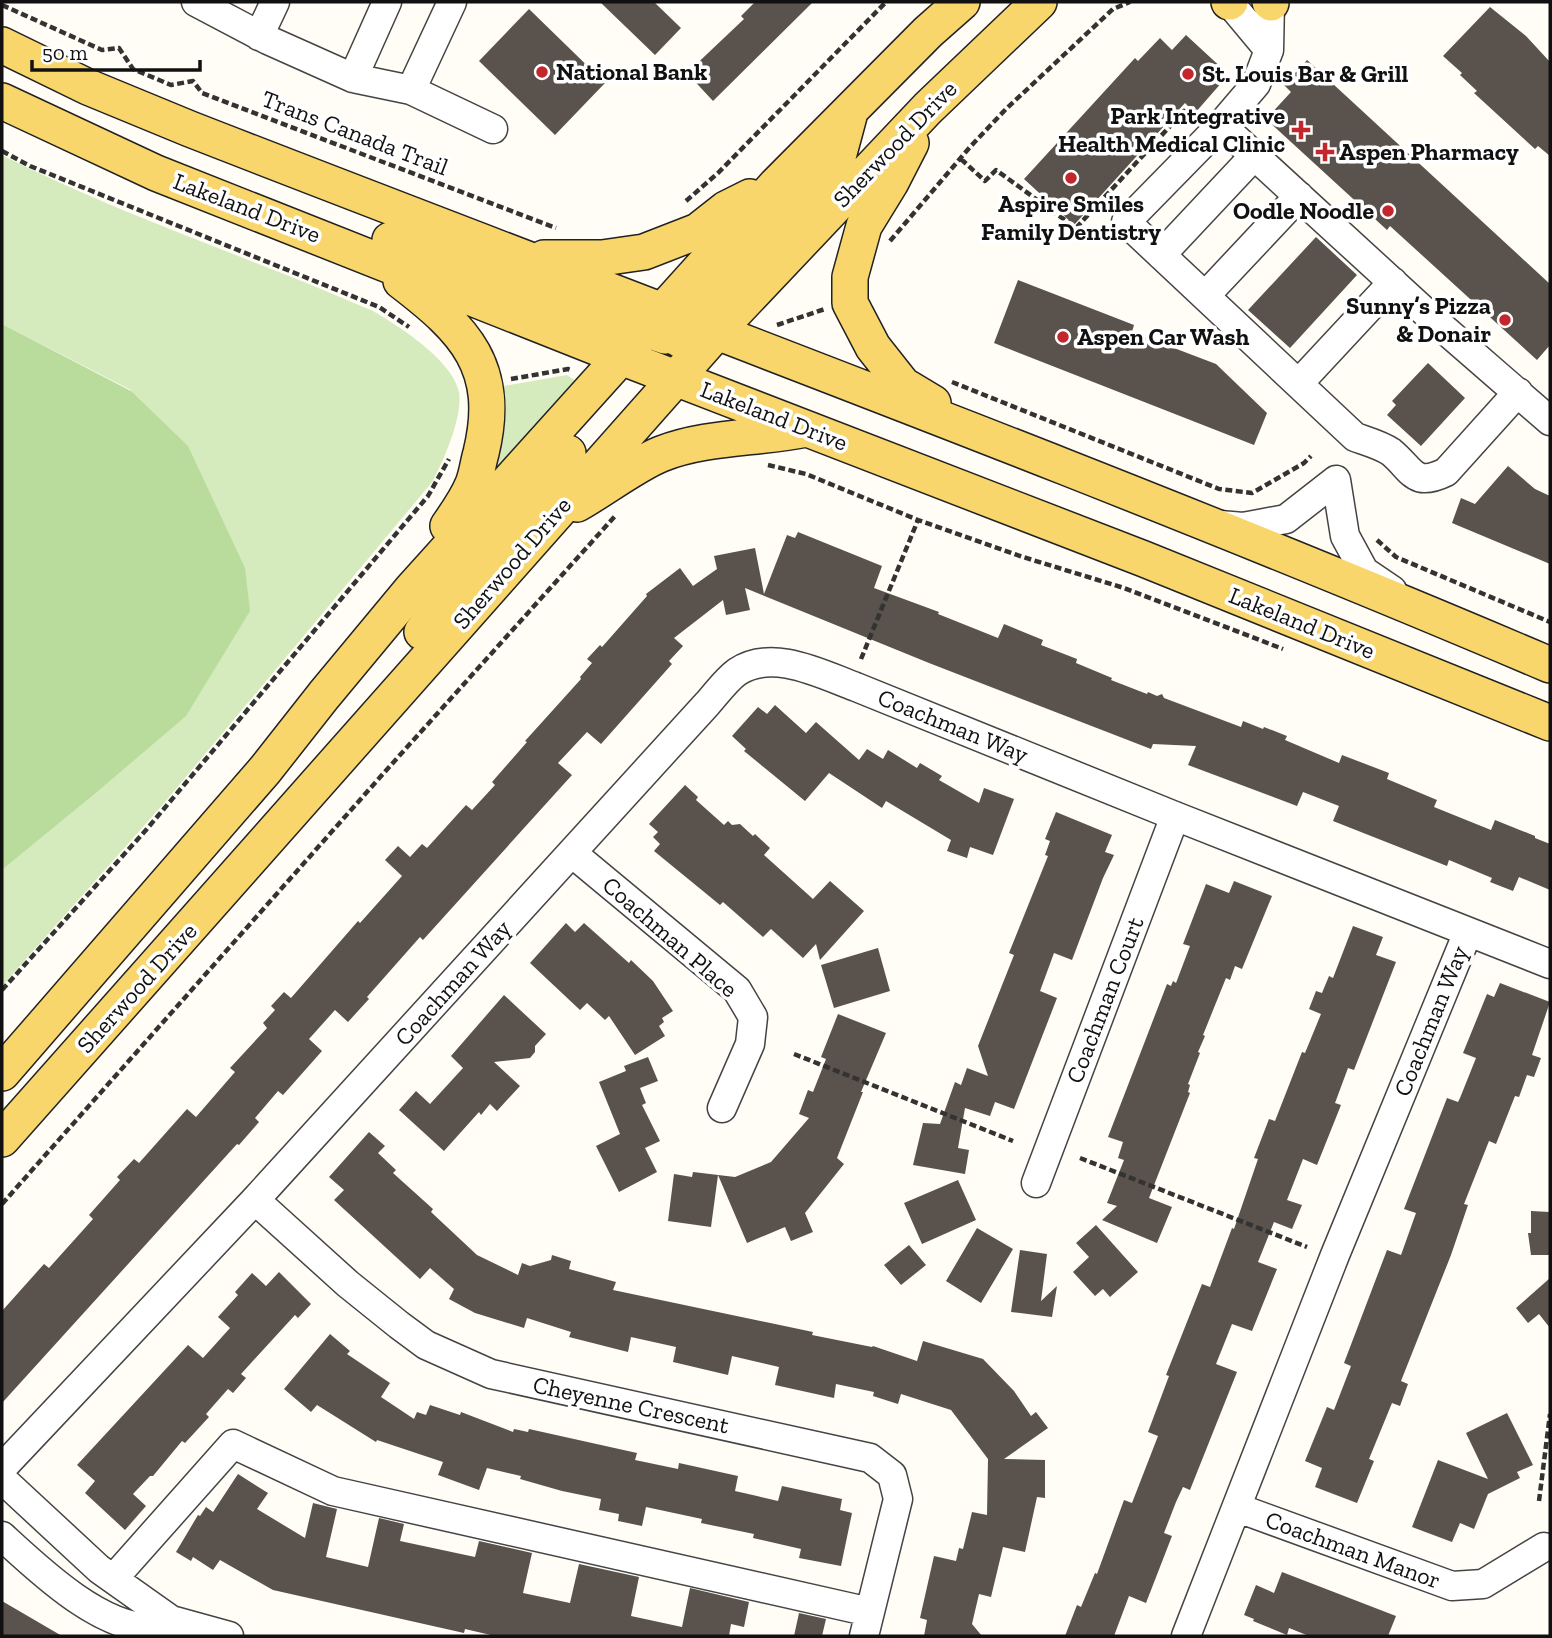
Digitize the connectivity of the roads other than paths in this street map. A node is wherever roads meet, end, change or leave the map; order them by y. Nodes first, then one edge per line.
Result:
1 (196, 2) edge
2 (275, 2) edge
3 (387, 2) edge
4 (452, 2) edge
5 (962, 2) edge
6 (1056, 2) edge
7 (1229, 2) edge
8 (1270, 2) edge
9 (1032, 8) edge
10 (259, 36) junction
11 (2, 45) edge
12 (1269, 50) junction
13 (353, 78) junction
14 (411, 90) junction
15 (2, 101) edge
16 (928, 108) junction
17 (850, 109) junction
18 (1209, 124) junction
19 (493, 129) dead end
20 (1254, 156) junction
21 (776, 185) junction
22 (1299, 196) junction
23 (223, 199) junction
24 (338, 243) junction
25 (1161, 255) junction
26 (527, 259) junction
27 (1393, 282) junction
28 (1205, 296) junction
29 (676, 329) junction
30 (647, 367) junction
31 (1298, 383) junction
32 (1518, 392) junction
33 (1550, 421) edge
34 (806, 429) junction
35 (1006, 445) junction
36 (547, 523) junction
37 (1203, 523) junction
38 (412, 589) junction
39 (1423, 611) junction
40 (1550, 665) edge
41 (1550, 723) edge
42 (368, 728) junction
43 (1175, 816) junction
44 (572, 853) junction
45 (1468, 932) junction
46 (1550, 964) edge
47 (2, 1073) edge
48 (722, 1108) dead end
49 (2, 1139) edge
50 (1036, 1183) dead end
51 (255, 1200) junction
52 (2, 1468) edge
53 (2, 1479) edge
54 (1238, 1508) junction
55 (2, 1536) edge
56 (1544, 1547) dead end
57 (114, 1578) junction
58 (172, 1620) junction
59 (867, 1624) edge
60 (229, 1636) edge
61 (1186, 1636) edge

1 - 10 street
2 - 10 street
3 - 13 street
4 - 14 street
5 - 17 main road, Sherwood Drive
6 - 9 main road
7 - 12 street
8 - 12 street
9 - 16 main road, Sherwood Drive
10 - 13 street
11 - 26 main road
12 - 18 street
13 - 14 street
14 - 19 street
15 - 23 main road, Lakeland Drive
16 - 29 main road, Sherwood Drive
16 - 35 main road
17 - 21 main road, Sherwood Drive
17 - 29 main road
18 - 20 street
18 - 25 street
20 - 22 street
20 - 25 street
21 - 26 main road
21 - 29 main road, Sherwood Drive
22 - 27 street
22 - 28 street
23 - 24 main road, Lakeland Drive
23 - 29 main road
24 - 30 main road, Lakeland Drive
24 - 38 main road
25 - 28 street
26 - 29 main road
27 - 31 street
27 - 32 street
28 - 31 street
29 - 30 main road, Sherwood Drive
29 - 30 main road, Sherwood Drive
29 - 35 main road
30 - 34 main road, Lakeland Drive
30 - 36 main road, Sherwood Drive
30 - 38 main road, Sherwood Drive
30 - 42 main road
31 - 32 street
32 - 33 street
34 - 36 main road
34 - 41 main road, Lakeland Drive
35 - 37 main road
36 - 42 main road, Sherwood Drive
37 - 39 main road
37 - 39 street
38 - 47 main road, Sherwood Drive
39 - 40 main road
42 - 49 main road, Sherwood Drive
43 - 44 street, Coachman Way
43 - 45 street, Coachman Way
43 - 50 street, Coachman Court
44 - 48 street, Coachman Place
44 - 51 street, Coachman Way
45 - 46 street
45 - 54 street, Coachman Way
51 - 52 street, Coachman Way
51 - 59 street, Cheyenne Crescent
53 - 57 street
54 - 56 street, Coachman Manor
54 - 61 street, Coachman Way
55 - 58 street
57 - 58 street
57 - 59 street
58 - 60 street

